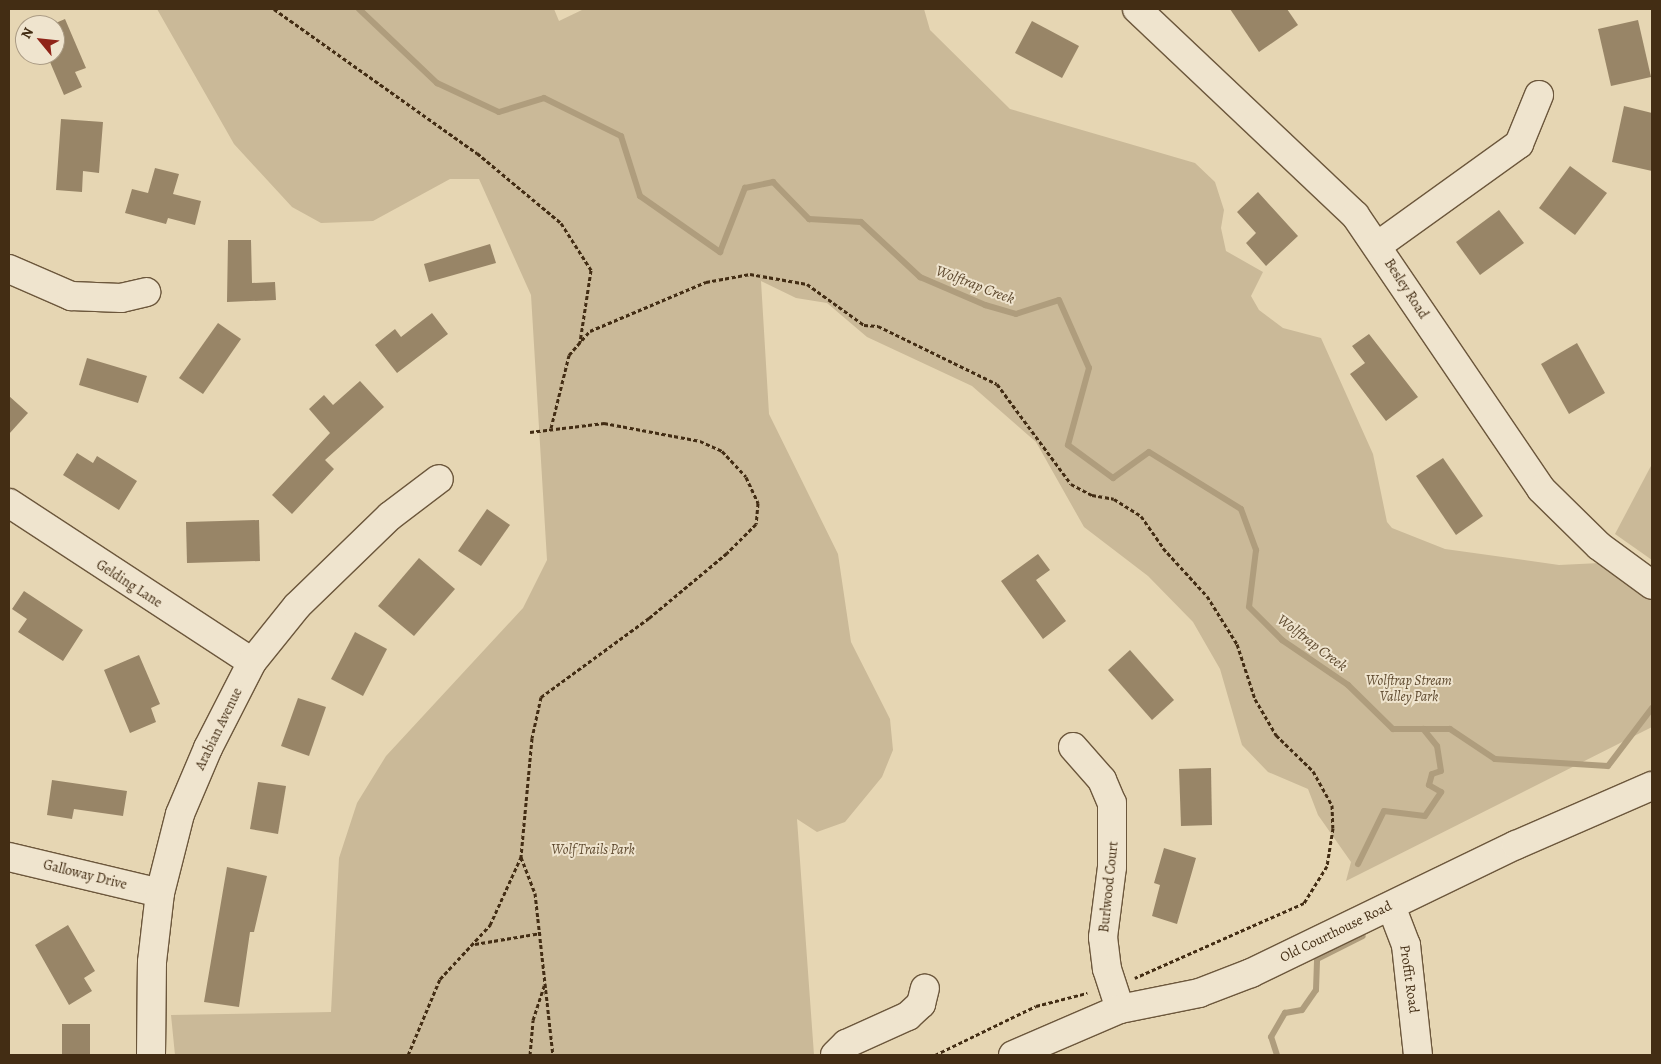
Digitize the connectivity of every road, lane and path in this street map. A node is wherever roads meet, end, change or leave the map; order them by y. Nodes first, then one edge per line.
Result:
1 (274, 9) edge
2 (1138, 9) edge
3 (1539, 94) dead end
4 (1377, 246) junction
5 (9, 269) edge
6 (146, 292) dead end
7 (580, 343) junction
8 (551, 428) junction
9 (530, 432) dead end
10 (439, 479) dead end
11 (9, 503) edge
12 (1652, 585) edge
13 (252, 662) junction
14 (1073, 747) dead end
15 (1652, 786) edge
16 (9, 857) edge
17 (521, 857) junction
18 (160, 893) junction
19 (1391, 906) junction
20 (541, 933) junction
21 (474, 944) junction
22 (1135, 978) dead end
23 (546, 981) junction
24 (925, 988) dead end
25 (1087, 994) dead end
26 (1120, 1009) junction
27 (151, 1055) edge
28 (408, 1055) edge
29 (530, 1055) edge
30 (553, 1055) edge
31 (835, 1055) edge
32 (935, 1055) edge
33 (1013, 1055) edge
34 (1418, 1055) edge

1 - 7 path
2 - 4 street, Besley Road
3 - 4 street
4 - 12 street, Besley Road
5 - 6 street
7 - 8 path
7 - 22 path
8 - 9 path
8 - 17 path
10 - 13 street, Arabian Avenue
11 - 13 street, Gelding Lane
13 - 18 street, Arabian Avenue
14 - 26 street, Burlwood Court
15 - 19 street, Old Courthouse Road
16 - 18 street, Galloway Drive
17 - 20 path
17 - 21 path
18 - 27 street, Arabian Avenue
19 - 26 street, Old Courthouse Road
19 - 34 street, Proffit Road
20 - 21 path
20 - 23 path
21 - 28 path
23 - 29 path
23 - 30 path
24 - 31 street
25 - 32 path
26 - 33 street, Old Courthouse Road

